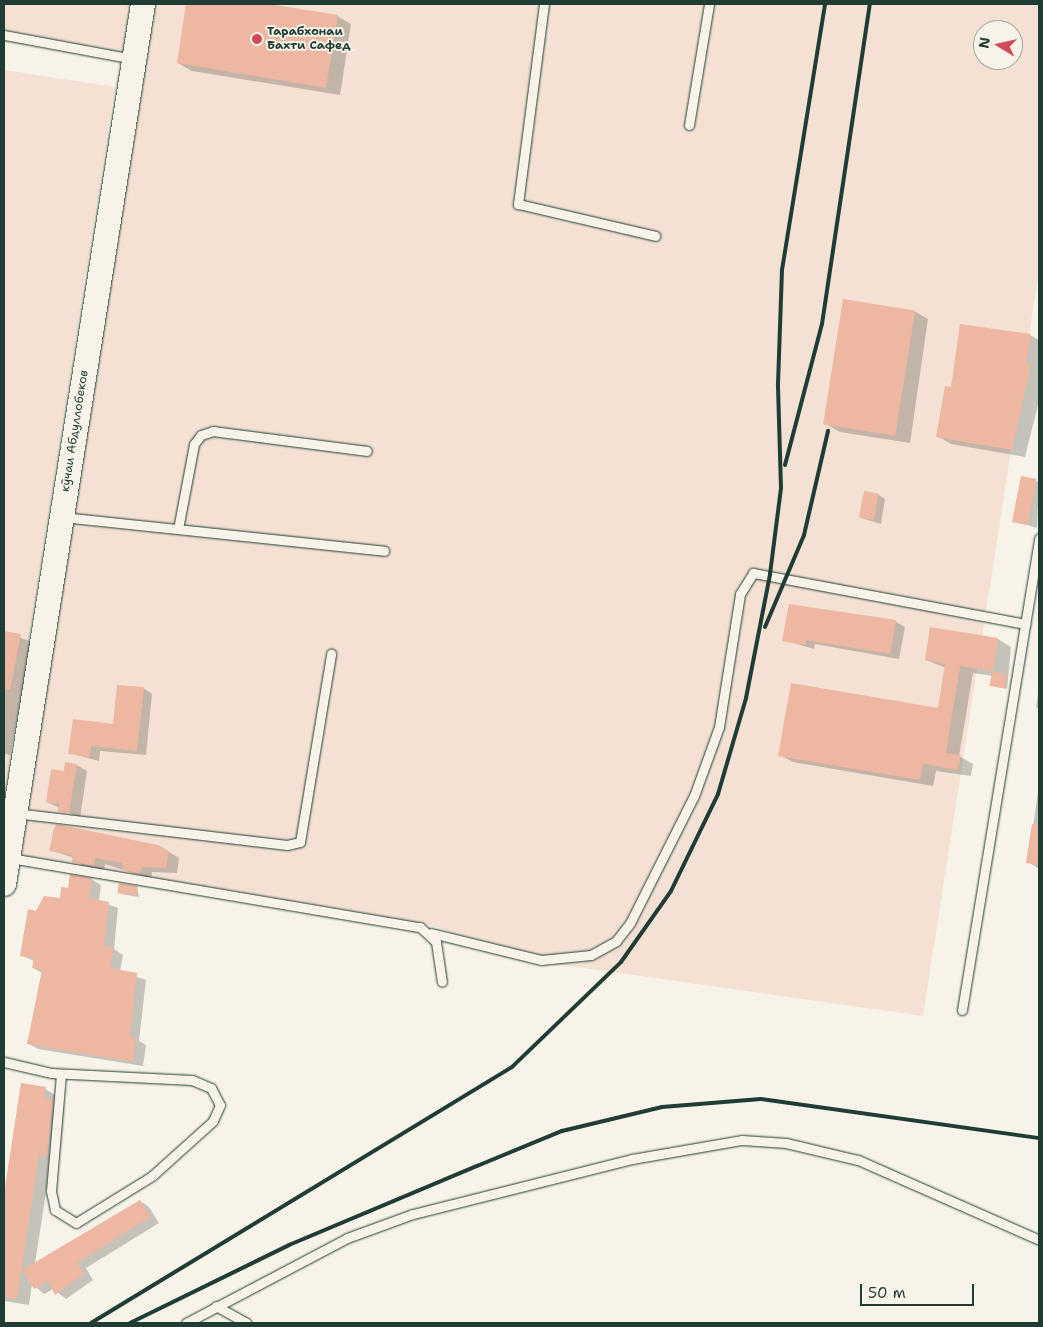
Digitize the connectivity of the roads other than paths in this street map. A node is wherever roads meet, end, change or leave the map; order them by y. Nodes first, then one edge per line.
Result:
1 (143, 4) edge
2 (544, 4) edge
3 (709, 4) edge
4 (4, 35) edge
5 (134, 59) junction
6 (689, 125) dead end
7 (656, 236) dead end
8 (368, 451) dead end
9 (62, 517) junction
10 (178, 529) junction
11 (1039, 538) edge
12 (384, 551) dead end
13 (1025, 624) junction
14 (331, 654) dead end
15 (15, 813) junction
16 (7, 858) junction
17 (4, 884) edge
18 (431, 934) junction
19 (442, 982) dead end
20 (962, 1010) dead end
21 (4, 1062) edge
22 (61, 1074) junction
23 (1039, 1240) edge
24 (216, 1306) junction
25 (186, 1323) edge
26 (247, 1323) edge

1 - 5 street, кӯчаи Абдуллобеков
2 - 7 lane
3 - 6 lane
4 - 5 lane
5 - 9 street, кӯчаи Абдуллобеков
8 - 10 lane
9 - 10 lane
9 - 15 street, кӯчаи Абдуллобеков
10 - 12 lane
11 - 13 lane
13 - 18 lane
13 - 20 lane
14 - 15 lane
15 - 16 street, кӯчаи Абдуллобеков
16 - 17 street, кӯчаи Абдуллобеков
16 - 18 lane
18 - 19 lane
21 - 22 lane
22 - 22 lane
23 - 24 lane
24 - 25 lane
24 - 26 lane

